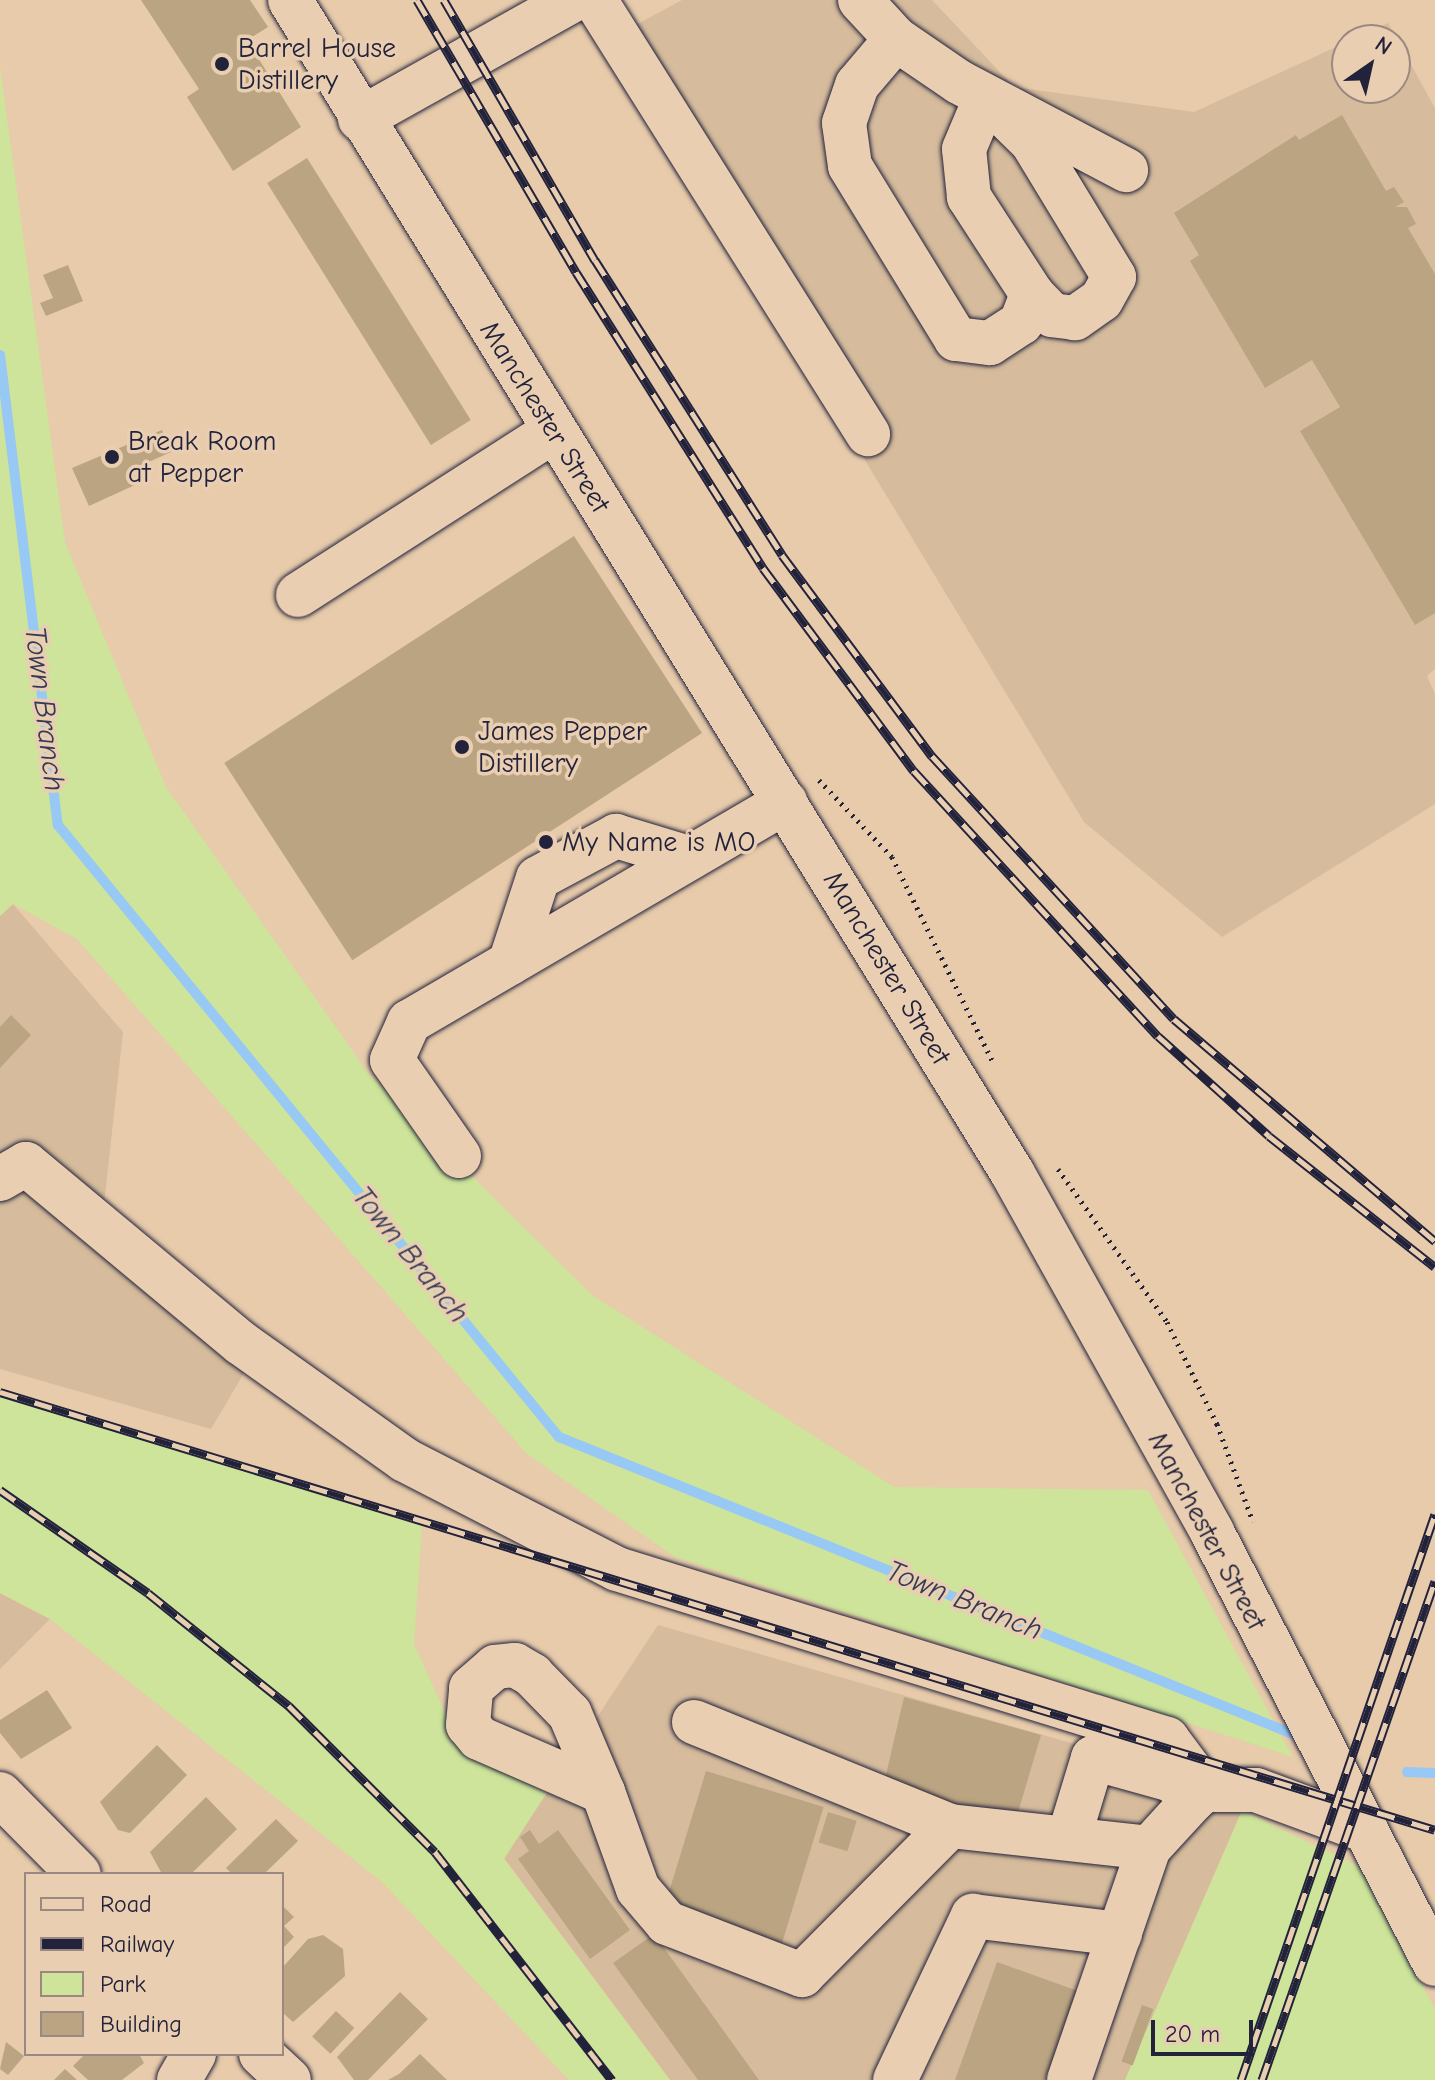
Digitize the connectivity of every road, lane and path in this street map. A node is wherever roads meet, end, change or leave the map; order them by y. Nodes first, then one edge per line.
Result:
1 (290, 0) edge
2 (573, 0) edge
3 (595, 0) edge
4 (860, 0) edge
5 (520, 12) edge
6 (896, 39) junction
7 (986, 97) junction
8 (360, 119) junction
9 (1126, 170) dead end
10 (1032, 294) junction
11 (553, 431) junction
12 (868, 434) dead end
13 (298, 595) dead end
14 (785, 802) junction
15 (689, 858) junction
16 (510, 963) junction
17 (459, 1156) dead end
18 (0, 1179) edge
19 (694, 1722) dead end
20 (603, 1792) dead end
21 (0, 1794) edge
22 (1199, 1795) junction
23 (950, 1826) junction
24 (1367, 1831) junction
25 (1069, 1837) junction
26 (1149, 1848) junction
27 (77, 1872) edge
28 (1120, 1934) junction
29 (1435, 1964) edge
30 (193, 2056) edge
31 (263, 2056) edge
32 (179, 2080) edge
33 (289, 2080) edge
34 (895, 2080) edge
35 (1069, 2080) edge

1 - 8 main road, Manchester Street
2 - 5 main road
3 - 12 main road
4 - 6 main road
5 - 8 main road
6 - 7 main road
6 - 10 main road
7 - 9 main road
7 - 10 main road
7 - 10 main road
8 - 11 main road, Manchester Street
11 - 13 main road
11 - 14 main road, Manchester Street
14 - 15 main road
14 - 24 main road, Manchester Street
15 - 16 main road
15 - 16 main road
16 - 17 main road
18 - 22 main road
19 - 23 main road
20 - 23 main road
21 - 27 main road
22 - 24 main road
22 - 25 main road
22 - 26 main road
23 - 25 main road
24 - 29 main road, Manchester Street
25 - 26 main road
26 - 28 main road
28 - 34 main road
28 - 35 main road
30 - 32 main road
31 - 33 main road

